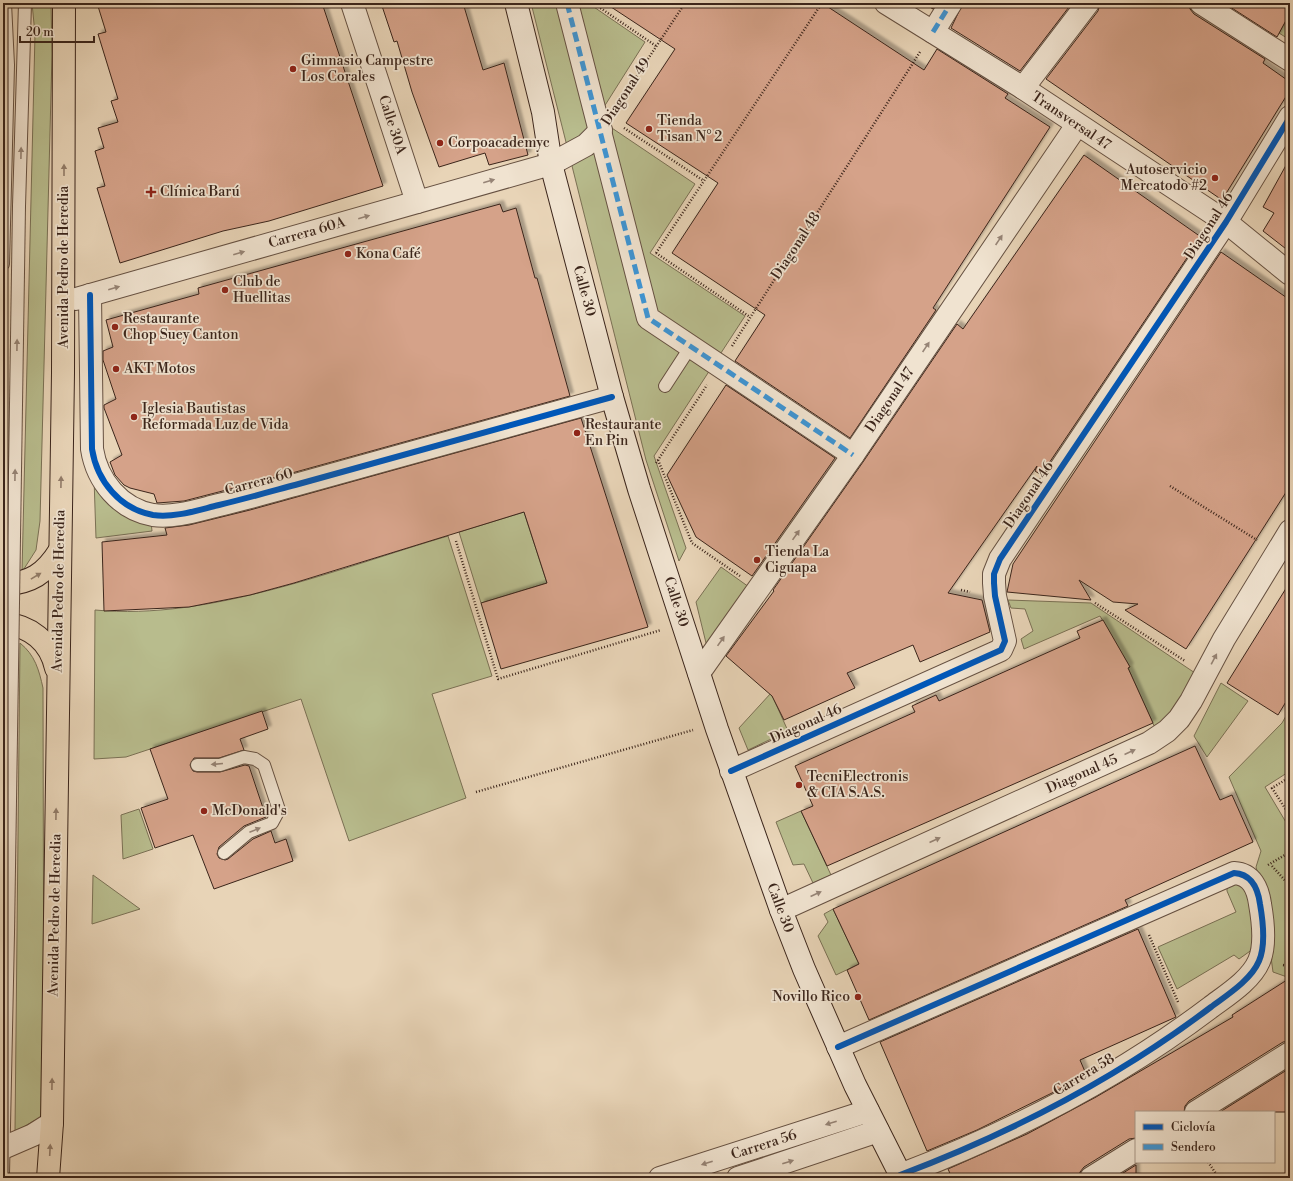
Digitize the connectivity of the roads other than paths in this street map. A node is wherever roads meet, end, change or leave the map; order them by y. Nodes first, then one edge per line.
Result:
1 (5, 3) edge
2 (25, 3) edge
3 (64, 3) edge
4 (352, 3) edge
5 (516, 3) edge
6 (567, 3) edge
7 (886, 3) edge
8 (952, 3) edge
9 (1088, 3) edge
10 (1201, 3) edge
11 (932, 32) junction
12 (1290, 60) edge
13 (1023, 88) junction
14 (1290, 117) edge
15 (605, 124) junction
16 (1077, 125) junction
17 (551, 164) junction
18 (417, 202) junction
19 (4, 206) edge
20 (1226, 222) junction
21 (3, 264) edge
22 (1290, 274) edge
23 (90, 295) junction
24 (63, 303) junction
25 (691, 346) junction
26 (665, 386) dead end
27 (612, 397) junction
28 (853, 455) junction
29 (1290, 531) edge
30 (60, 550) junction
31 (3, 585) edge
32 (3, 623) edge
33 (699, 673) junction
34 (58, 675) junction
35 (197, 765) dead end
36 (731, 771) junction
37 (224, 853) dead end
38 (781, 910) junction
39 (838, 1047) junction
40 (1290, 1053) edge
41 (868, 1111) junction
42 (1198, 1111) edge
43 (52, 1123) junction
44 (878, 1131) junction
45 (3, 1148) edge
46 (1135, 1151) edge
47 (3, 1174) edge
48 (901, 1176) edge
49 (48, 1178) edge
50 (660, 1178) edge
51 (738, 1178) edge
52 (1091, 1178) edge

1 - 19 lane
45 -> 2 lane, bridge
24 -> 3 highway, Avenida Pedro de Heredia
4 - 18 street, Calle 30A
5 - 17 street, Calle 30
6 - 15 street
7 - 11 street, Transversal 47
8 - 11 street
9 - 13 street
10 - 12 street
11 - 13 street, Transversal 47
13 - 16 street, Transversal 47
14 - 20 street, Diagonal 46
15 - 17 street, Diagonal 49
15 - 25 street
16 - 20 street, Transversal 47
28 -> 16 street, Diagonal 47
18 -> 17 street, Carrera 60A
17 - 27 street, Calle 30
23 -> 18 street, Carrera 60A
19 - 21 lane
20 - 22 street, Transversal 47
20 - 36 street, Diagonal 46
23 - 24 street, Carrera 60A
23 - 27 street, Carrera 60
30 -> 24 highway, Avenida Pedro de Heredia
25 - 26 lane
25 - 28 street
27 - 33 street, Calle 30
33 -> 28 street, Diagonal 47
38 -> 29 street, Diagonal 45
31 -> 30 highway
30 - 34 highway, Avenida Pedro de Heredia
32 - 34 highway
33 - 36 street, Calle 30
43 -> 34 highway, Avenida Pedro de Heredia
37 -> 35 lane
36 - 38 street, Calle 30
38 - 39 street, Calle 30
39 - 41 street, Calle 30
39 - 48 street, Carrera 58
40 - 42 street
41 - 44 street, Calle 30
41 -> 50 street, Carrera 56
43 - 45 street
49 -> 43 highway, Avenida Pedro de Heredia
44 - 48 street, Calle 30
51 -> 44 street, Carrera 56
45 - 47 lane
46 - 52 street

